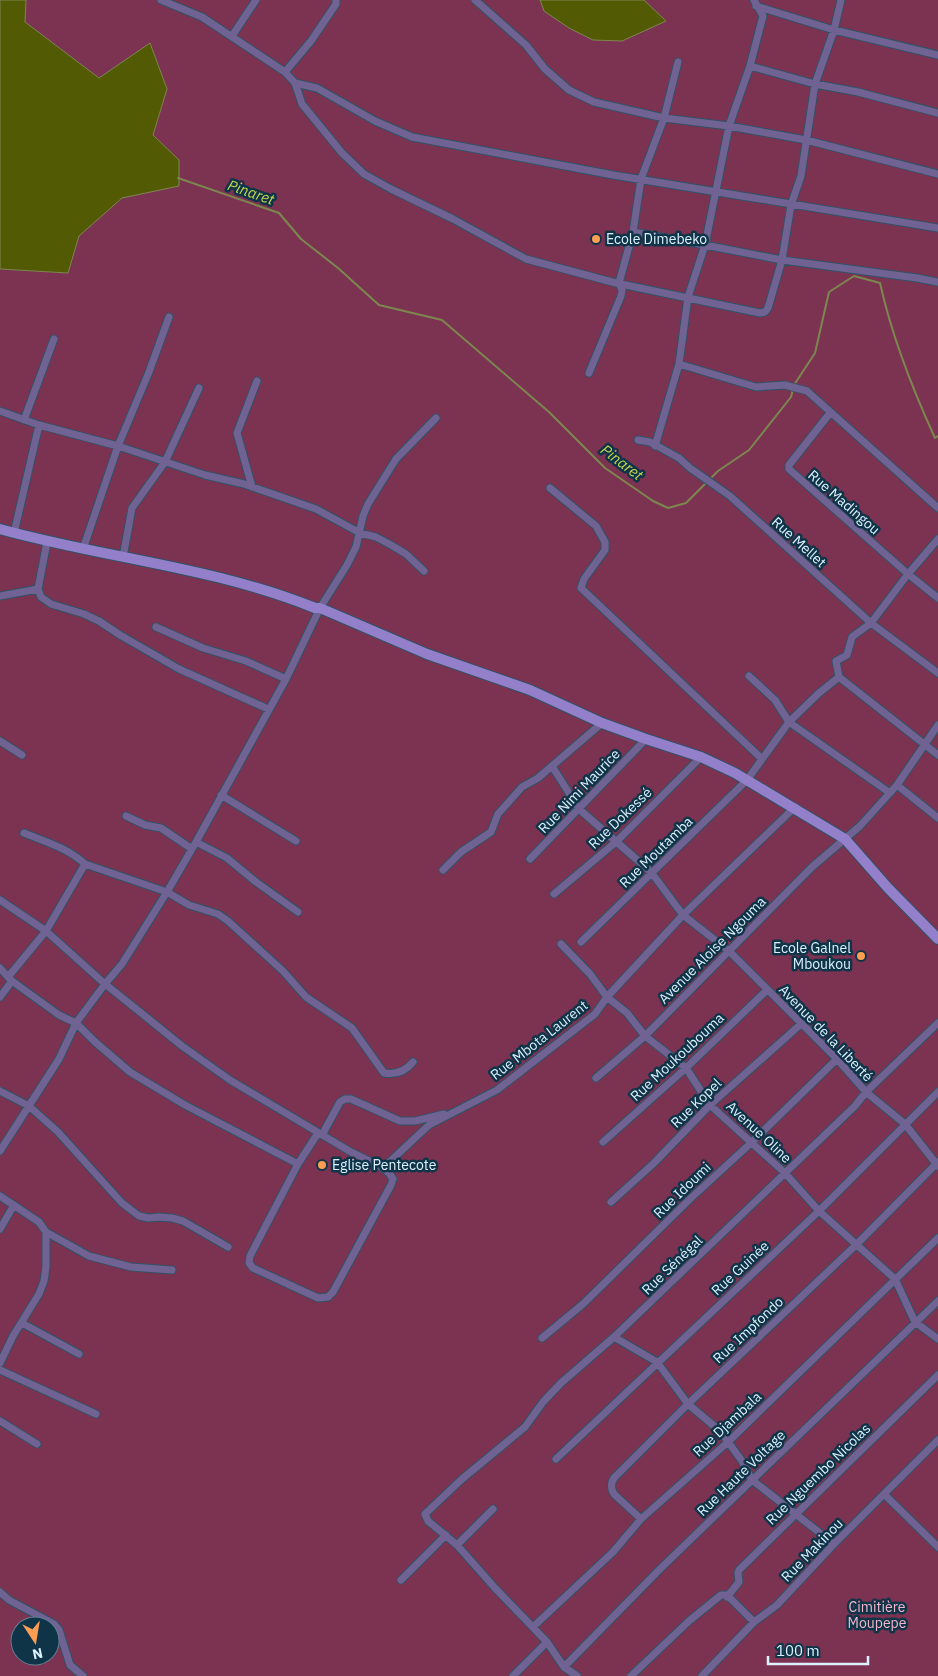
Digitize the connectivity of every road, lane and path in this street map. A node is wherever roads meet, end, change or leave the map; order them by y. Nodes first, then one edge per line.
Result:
1 (256, 0) edge
2 (336, 0) edge
3 (474, 0) edge
4 (841, 0) edge
5 (163, 1) edge
6 (755, 3) edge
7 (834, 30) junction
8 (232, 36) junction
9 (938, 55) edge
10 (678, 62) dead end
11 (750, 66) junction
12 (284, 72) junction
13 (295, 83) junction
14 (816, 84) junction
15 (938, 113) edge
16 (664, 118) junction
17 (728, 126) junction
18 (806, 140) junction
19 (938, 174) edge
20 (641, 179) junction
21 (716, 191) junction
22 (792, 205) junction
23 (938, 228) edge
24 (633, 232) junction
25 (705, 245) junction
26 (782, 260) junction
27 (938, 282) edge
28 (619, 283) junction
29 (688, 297) junction
30 (169, 317) dead end
31 (54, 339) dead end
32 (679, 364) junction
33 (589, 373) dead end
34 (257, 381) dead end
35 (200, 388) dead end
36 (0, 411) edge
37 (830, 413) junction
38 (436, 418) dead end
39 (24, 420) junction
40 (39, 425) junction
41 (638, 440) dead end
42 (118, 446) junction
43 (655, 446) junction
44 (165, 462) junction
45 (252, 487) junction
46 (550, 488) dead end
47 (938, 508) edge
48 (0, 530) edge
49 (14, 533) junction
50 (360, 534) junction
51 (938, 539) edge
52 (47, 542) junction
53 (83, 549) junction
54 (123, 557) junction
55 (424, 571) dead end
56 (908, 574) junction
57 (38, 589) junction
58 (0, 596) edge
59 (938, 598) edge
60 (320, 608) junction
61 (871, 623) junction
62 (156, 627) dead end
63 (938, 673) edge
64 (749, 676) dead end
65 (839, 677) junction
66 (286, 679) junction
67 (268, 709) junction
68 (789, 722) junction
69 (602, 723) junction
70 (938, 725) edge
71 (646, 739) junction
72 (0, 740) edge
73 (925, 744) junction
74 (938, 754) edge
75 (22, 755) dead end
76 (701, 756) junction
77 (762, 759) junction
78 (552, 766) junction
79 (747, 780) junction
80 (897, 785) junction
81 (890, 793) junction
82 (221, 795) junction
83 (795, 807) junction
84 (579, 809) junction
85 (126, 816) dead end
86 (938, 818) edge
87 (24, 833) dead end
88 (845, 839) junction
89 (296, 840) dead end
90 (617, 841) junction
91 (194, 845) junction
92 (530, 859) dead end
93 (85, 864) junction
94 (444, 870) dead end
95 (651, 872) junction
96 (168, 892) junction
97 (554, 894) dead end
98 (0, 900) edge
99 (298, 912) dead end
100 (683, 915) junction
101 (46, 931) junction
102 (938, 939) edge
103 (581, 942) dead end
104 (561, 944) dead end
105 (728, 951) junction
106 (0, 968) edge
107 (10, 979) junction
108 (105, 984) junction
109 (767, 990) junction
110 (0, 996) edge
111 (607, 996) junction
112 (76, 1023) junction
113 (938, 1023) edge
114 (802, 1024) junction
115 (645, 1036) junction
116 (837, 1059) junction
117 (413, 1062) dead end
118 (686, 1068) junction
119 (596, 1078) dead end
120 (0, 1091) edge
121 (866, 1092) junction
122 (938, 1092) edge
123 (710, 1105) junction
124 (29, 1106) junction
125 (450, 1113) junction
126 (905, 1124) junction
127 (320, 1134) junction
128 (603, 1142) dead end
129 (751, 1143) junction
130 (0, 1150) edge
131 (298, 1164) junction
132 (937, 1164) edge
133 (383, 1168) junction
134 (785, 1173) junction
135 (0, 1196) edge
136 (611, 1202) dead end
137 (14, 1205) junction
138 (819, 1210) junction
139 (0, 1229) edge
140 (46, 1232) junction
141 (938, 1238) edge
142 (856, 1245) junction
143 (228, 1247) dead end
144 (172, 1270) dead end
145 (895, 1279) junction
146 (938, 1300) edge
147 (914, 1322) junction
148 (22, 1323) junction
149 (614, 1337) junction
150 (542, 1338) dead end
151 (938, 1339) edge
152 (79, 1354) dead end
153 (657, 1362) junction
154 (0, 1363) edge
155 (0, 1370) edge
156 (938, 1375) edge
157 (688, 1404) junction
158 (96, 1414) dead end
159 (0, 1421) edge
160 (938, 1440) edge
161 (728, 1442) junction
162 (37, 1444) dead end
163 (556, 1459) dead end
164 (752, 1480) junction
165 (884, 1494) junction
166 (493, 1509) dead end
167 (796, 1514) junction
168 (641, 1519) junction
169 (446, 1535) junction
170 (458, 1544) junction
171 (834, 1544) junction
172 (938, 1547) edge
173 (401, 1580) dead end
174 (0, 1592) edge
175 (724, 1596) junction
176 (754, 1622) junction
177 (533, 1627) junction
178 (547, 1642) junction
179 (564, 1667) junction
180 (82, 1676) edge
181 (513, 1676) edge
182 (577, 1676) edge
183 (631, 1676) edge
184 (702, 1676) edge

1 - 8 street
2 - 12 street
3 - 16 street
4 - 7 street
5 - 8 street
6 - 7 street
6 - 11 street
7 - 9 street
7 - 14 street
8 - 12 street
10 - 16 street
11 - 14 street
11 - 17 street
12 - 13 street
13 - 20 street
13 - 28 street
14 - 15 street
14 - 18 street
16 - 17 street
16 - 20 street
17 - 18 street
17 - 21 street
18 - 19 street
18 - 22 street
20 - 21 street
20 - 24 street
21 - 22 street
21 - 25 street
22 - 23 street
22 - 26 street
24 - 25 street
24 - 28 street
25 - 26 street
25 - 29 street
26 - 27 street
26 - 29 street
28 - 29 street
28 - 33 street
29 - 32 street
30 - 42 street
31 - 39 street
32 - 37 street
32 - 43 street
34 - 45 street
35 - 44 street
36 - 39 street
37 - 47 street
37 - 56 street, Rue Madingou
38 - 50 street
39 - 40 street
40 - 42 street
40 - 49 street
41 - 43 street, Rue Mellet
42 - 44 street
42 - 53 street
43 - 61 street, Rue Mellet
44 - 45 street
44 - 54 street
45 - 50 street
46 - 77 street
48 - 49 main road
49 - 52 main road
50 - 55 street
50 - 60 street
51 - 56 street
52 - 53 main road
52 - 57 street
53 - 54 main road
54 - 60 main road
56 - 59 street, Rue Madingou
56 - 61 street
57 - 58 street
57 - 67 street
60 - 66 street
60 - 69 main road
61 - 63 street, Rue Mellet
61 - 65 street
62 - 66 street
64 - 68 street
65 - 68 street, Rue Moutamba
65 - 73 street
66 - 67 street
67 - 82 street
68 - 77 street, Rue Moutamba
68 - 81 street
69 - 71 main road
69 - 78 street
70 - 73 street, Avenue Aloise Ngouma
71 - 76 main road
71 - 84 street, Rue Nimi Maurice
72 - 75 street
73 - 74 street
73 - 80 street, Avenue Aloise Ngouma
76 - 79 main road
76 - 90 street, Rue Dokessé
77 - 79 street, Rue Moutamba
78 - 84 street, Avenue de la Liberté
78 - 94 street
79 - 83 main road
79 - 95 street, Rue Moutamba
80 - 81 street, Avenue Aloise Ngouma
80 - 86 street
81 - 88 street, Avenue Aloise Ngouma
82 - 89 street
82 - 91 street
83 - 88 main road
83 - 100 street, Rue Mbota Laurent
84 - 90 street, Avenue de la Liberté
84 - 92 street, Rue Nimi Maurice
85 - 91 street
87 - 93 street
88 - 102 main road
88 - 105 street, Avenue Aloise Ngouma
90 - 95 street, Avenue de la Liberté
90 - 97 street, Rue Dokessé
91 - 96 street
91 - 99 street
93 - 96 street
93 - 101 street
95 - 100 street, Avenue de la Liberté
95 - 103 street, Rue Moutamba
96 - 108 street
96 - 117 street
98 - 101 street
100 - 105 street, Avenue de la Liberté
100 - 111 street, Rue Mbota Laurent
101 - 107 street
101 - 108 street
104 - 111 street, Avenue Oline
105 - 109 street, Avenue de la Liberté
105 - 115 street, Avenue Aloise Ngouma
106 - 107 street
107 - 110 street
107 - 112 street
108 - 112 street
108 - 127 street
109 - 114 street, Avenue de la Liberté
109 - 118 street, Rue Moukoubouma
111 - 115 street, Avenue Oline
111 - 125 street, Rue Mbota Laurent
112 - 124 street
112 - 131 street
113 - 121 street, Rue Sénégal
114 - 116 street, Avenue de la Liberté
114 - 123 street, Rue Kopel
115 - 118 street, Avenue Oline
115 - 119 street, Avenue Aloise Ngouma
116 - 121 street, Avenue de la Liberté
116 - 129 street, Rue Idoumi
118 - 123 street, Avenue Oline
118 - 128 street, Rue Moukoubouma
120 - 124 street
121 - 126 street, Avenue de la Liberté
121 - 134 street, Rue Sénégal
122 - 126 street, Rue Guinée
123 - 129 street, Avenue Oline
123 - 136 street, Rue Kopel
124 - 130 street
124 - 143 street
125 - 127 street
125 - 133 street, Rue Mbota Laurent
126 - 132 street, Avenue de la Liberté
126 - 138 street, Rue Guinée
127 - 131 street
127 - 133 street
129 - 134 street, Avenue Oline
129 - 150 street, Rue Idoumi
131 - 133 street
132 - 142 street, Rue Impfondo
134 - 138 street, Avenue Oline
134 - 149 street, Rue Sénégal
135 - 137 street
137 - 139 street
137 - 140 street
138 - 142 street, Avenue Oline
138 - 153 street, Rue Guinée
140 - 144 street
140 - 148 street
141 - 145 street, Rue Djambala
142 - 145 street, Avenue Oline
142 - 157 street, Rue Impfondo
145 - 147 street, Avenue Oline
145 - 161 street, Rue Djambala
146 - 147 street, Rue Haute Voltage
147 - 151 street
147 - 164 street, Rue Haute Voltage
148 - 152 street
148 - 154 street
149 - 153 street
149 - 169 street, Rue Sénégal
153 - 157 street
153 - 163 street, Rue Guinée
155 - 158 street
156 - 167 street, Rue Nguembo Nicolas
157 - 161 street
157 - 168 street, Rue Impfondo
159 - 162 street
160 - 165 street, Rue Makinou
161 - 164 street
161 - 168 street, Rue Djambala
164 - 167 street
164 - 179 street, Rue Haute Voltage
165 - 171 street, Rue Makinou
165 - 172 street
166 - 170 street
167 - 171 street
167 - 175 street, Rue Nguembo Nicolas
168 - 177 street, Rue Djambala
169 - 170 street
169 - 173 street
170 - 177 street
171 - 176 street, Rue Makinou
174 - 180 street
175 - 176 street
175 - 183 street, Rue Nguembo Nicolas
176 - 184 street, Rue Makinou
177 - 178 street
178 - 179 street
178 - 181 street
179 - 182 street

